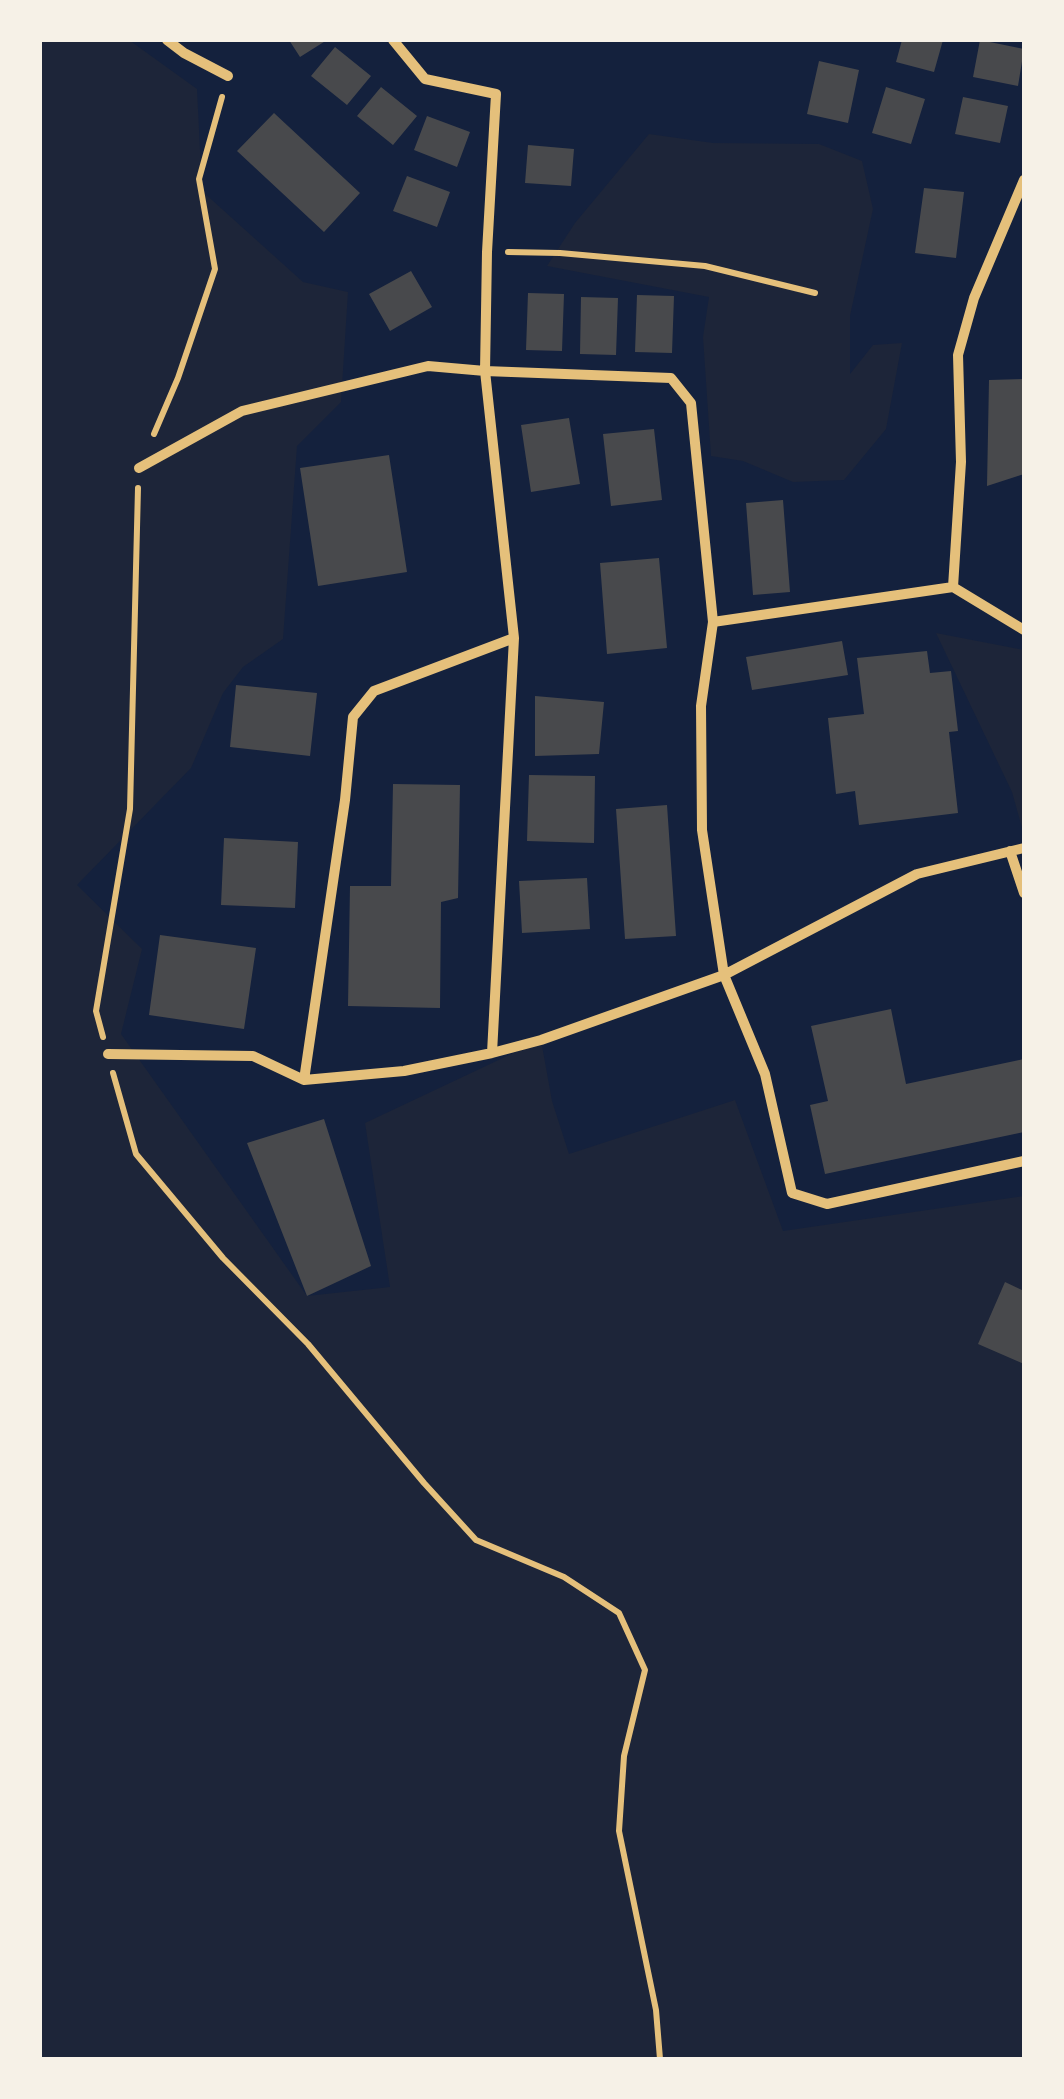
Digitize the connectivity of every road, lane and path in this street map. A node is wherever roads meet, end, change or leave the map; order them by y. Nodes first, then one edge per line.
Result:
1 (167, 40) edge
2 (394, 40) edge
3 (228, 76) joint
4 (1024, 180) edge
5 (487, 252) junction
6 (815, 294) dead end
7 (485, 371) junction
8 (139, 468) junction
9 (953, 587) junction
10 (713, 622) junction
11 (1024, 630) edge
12 (514, 638) junction
13 (1024, 848) edge
14 (1010, 851) junction
15 (1024, 893) edge
16 (724, 975) junction
17 (492, 1053) junction
18 (108, 1054) junction
19 (304, 1080) junction
20 (1024, 1161) edge
21 (660, 2059) edge

1 - 3 street
2 - 5 street
3 - 8 path
4 - 9 street
5 - 6 path
5 - 7 street
7 - 8 street
7 - 10 street
7 - 12 street
8 - 18 path
9 - 10 street
9 - 11 street
10 - 16 street
12 - 17 street
12 - 19 street
13 - 14 street
14 - 15 street
14 - 16 street
16 - 17 street
16 - 20 street
17 - 19 street
18 - 19 street
18 - 21 path

